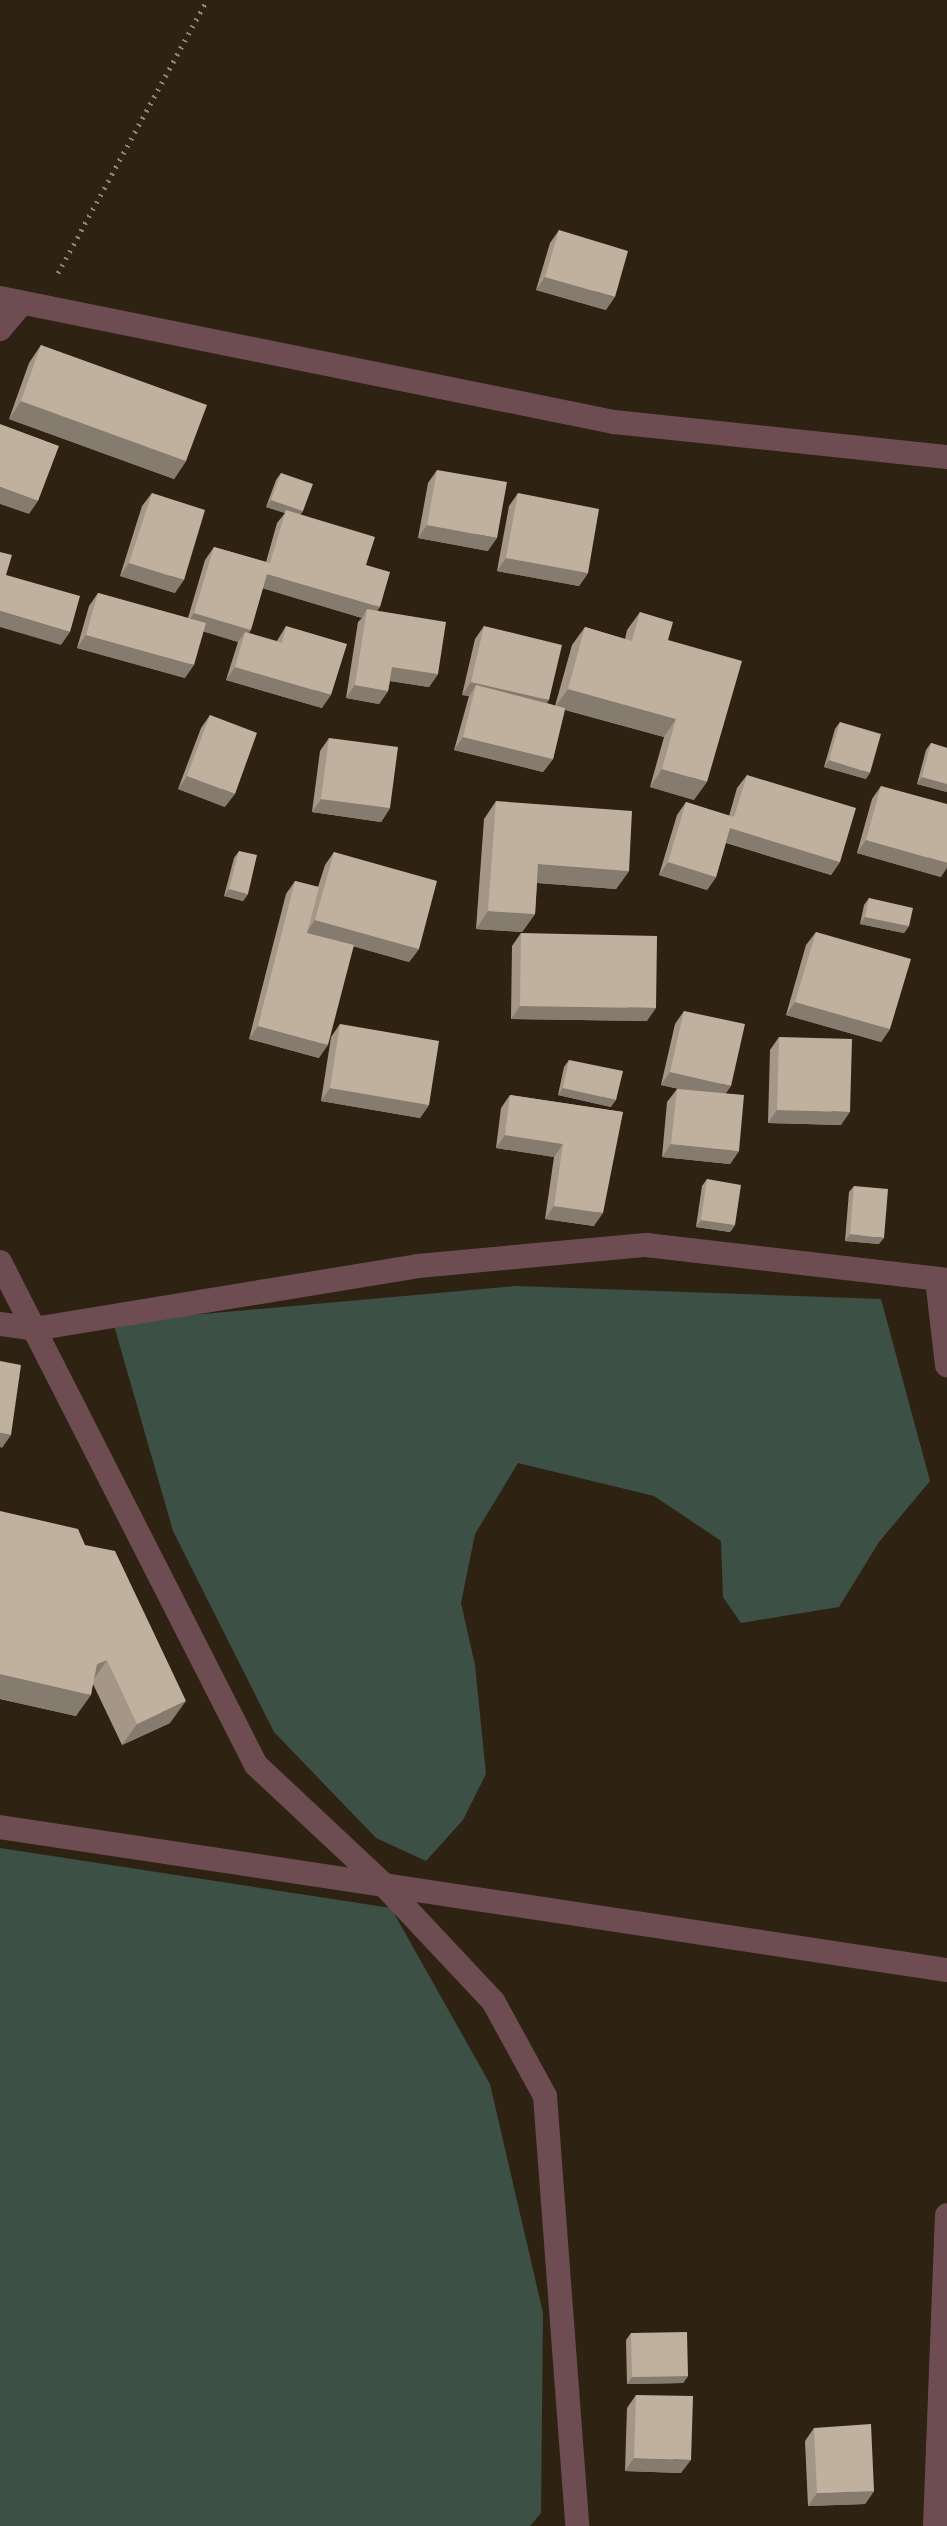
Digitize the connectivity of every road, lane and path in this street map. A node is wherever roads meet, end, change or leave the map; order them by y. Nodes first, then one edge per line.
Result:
1 (207, 0) edge
2 (11, 300) edge
3 (0, 329) edge
4 (947, 457) edge
5 (0, 1262) edge
6 (942, 1280) edge
7 (0, 1324) edge
8 (34, 1329) junction
9 (947, 1365) edge
10 (0, 1827) edge
11 (383, 1884) junction
12 (947, 1970) edge
13 (947, 2215) edge
14 (577, 2526) edge
15 (935, 2526) edge

1 - 2 path
2 - 3 street
2 - 4 street
5 - 8 street
6 - 8 street
6 - 9 street
7 - 8 street
8 - 11 street
10 - 11 street
11 - 12 street
11 - 14 street
13 - 15 street

